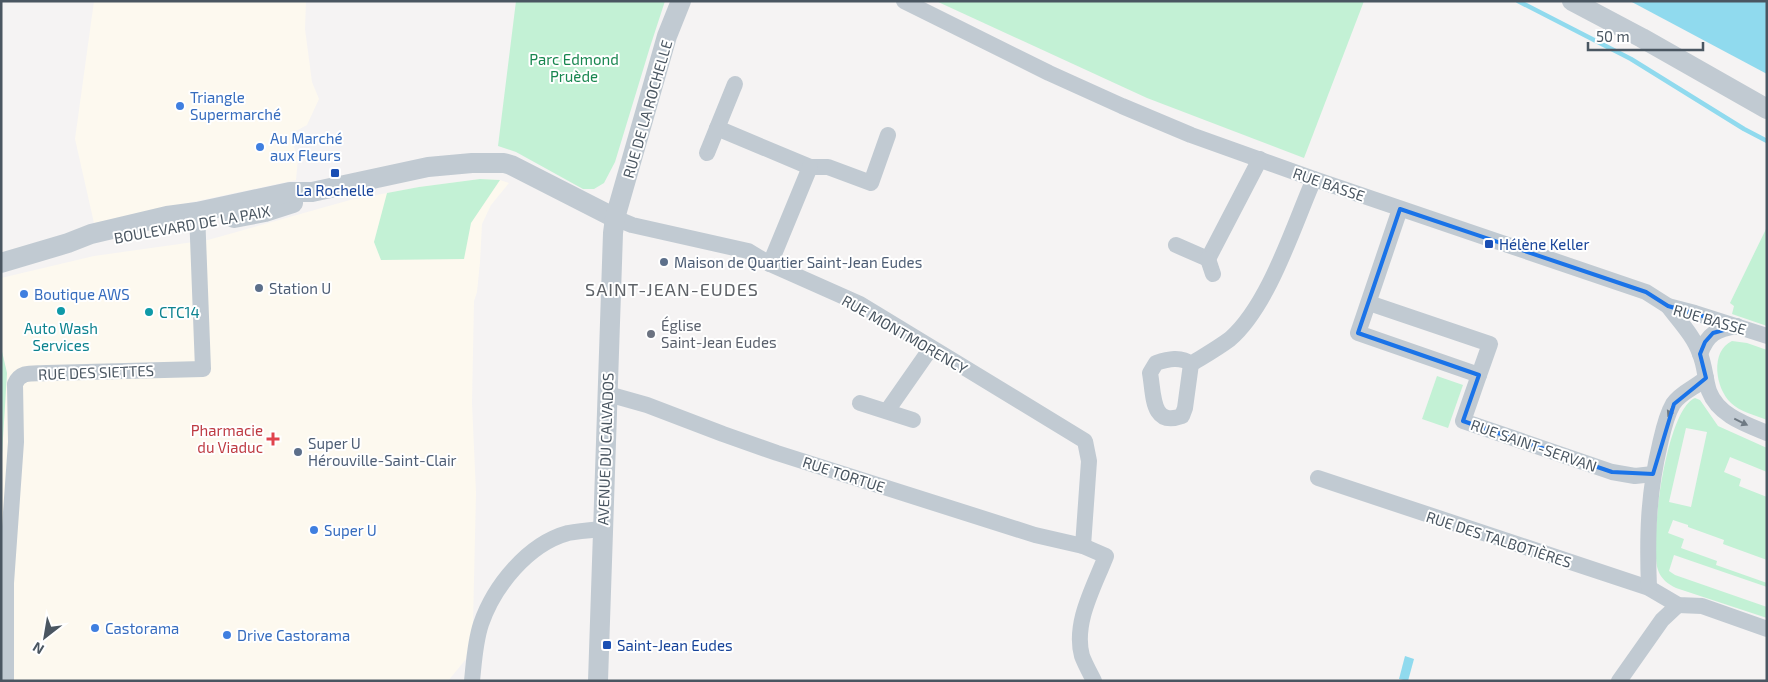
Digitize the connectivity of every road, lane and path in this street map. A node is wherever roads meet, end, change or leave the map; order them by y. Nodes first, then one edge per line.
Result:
1 (681, 1) edge
2 (904, 1) edge
3 (1572, 1) edge
4 (735, 84) dead end
5 (1767, 110) edge
6 (717, 128) junction
7 (888, 135) dead end
8 (707, 153) dead end
9 (1260, 159) junction
10 (509, 164) joint
11 (810, 167) junction
12 (1314, 179) junction
13 (1400, 209) junction
14 (198, 218) junction
15 (615, 218) junction
16 (1176, 246) dead end
17 (1, 263) edge
18 (770, 264) junction
19 (1368, 303) junction
20 (1668, 306) junction
21 (1738, 326) junction
22 (1767, 336) edge
23 (931, 348) junction
24 (1700, 354) junction
25 (1191, 364) dead end
26 (1479, 375) junction
27 (1706, 378) junction
28 (608, 394) junction
29 (860, 403) dead end
30 (887, 411) junction
31 (913, 420) dead end
32 (1767, 433) edge
33 (1653, 474) junction
34 (1318, 478) dead end
35 (602, 529) junction
36 (1083, 546) junction
37 (1649, 588) junction
38 (1678, 605) junction
39 (1767, 629) edge
40 (475, 654) junction
41 (601, 680) edge
42 (6, 681) edge
43 (461, 681) edge
44 (472, 681) edge
45 (1094, 681) edge
46 (1619, 681) edge

1 - 15 street, RUE DE LA ROCHELLE
2 - 9 street, RUE BASSE
3 - 5 street
4 - 6 street
6 - 8 street
6 - 11 street
7 - 11 street
9 - 12 street, RUE BASSE
9 - 16 street
10 - 14 street, BOULEVARD DE LA PAIX
10 - 15 street, RUE MONTMORENCY
11 - 18 street
12 - 13 street, RUE BASSE
12 - 25 street
13 - 19 street
13 - 20 street, RUE BASSE
14 - 17 street, BOULEVARD DE LA PAIX
14 - 42 street, RUE DES SIETTES
15 - 18 street, RUE MONTMORENCY
15 - 28 street, AVENUE DU CALVADOS
18 - 23 street, RUE MONTMORENCY
19 - 26 street
19 - 26 street, RUE SAINT-SERVAN
20 - 21 street, RUE BASSE
20 - 24 street
21 - 22 street, RUE BASSE
21 - 24 street
23 - 30 street
23 - 36 street, RUE MONTMORENCY
24 - 27 street
26 - 33 street, RUE SAINT-SERVAN
27 -> 32 street
27 -> 33 street
28 - 35 street, AVENUE DU CALVADOS
28 - 36 street, RUE TORTUE
29 - 30 street
30 - 31 street
33 - 37 street
34 - 37 street, RUE DES TALBOTIÈRES
35 - 40 street
35 - 41 street, AVENUE DU CALVADOS
36 - 45 street, RUE TORTUE
37 - 38 street, RUE DES TALBOTIÈRES
38 - 39 street
38 - 46 street
40 - 43 street
40 - 44 street

